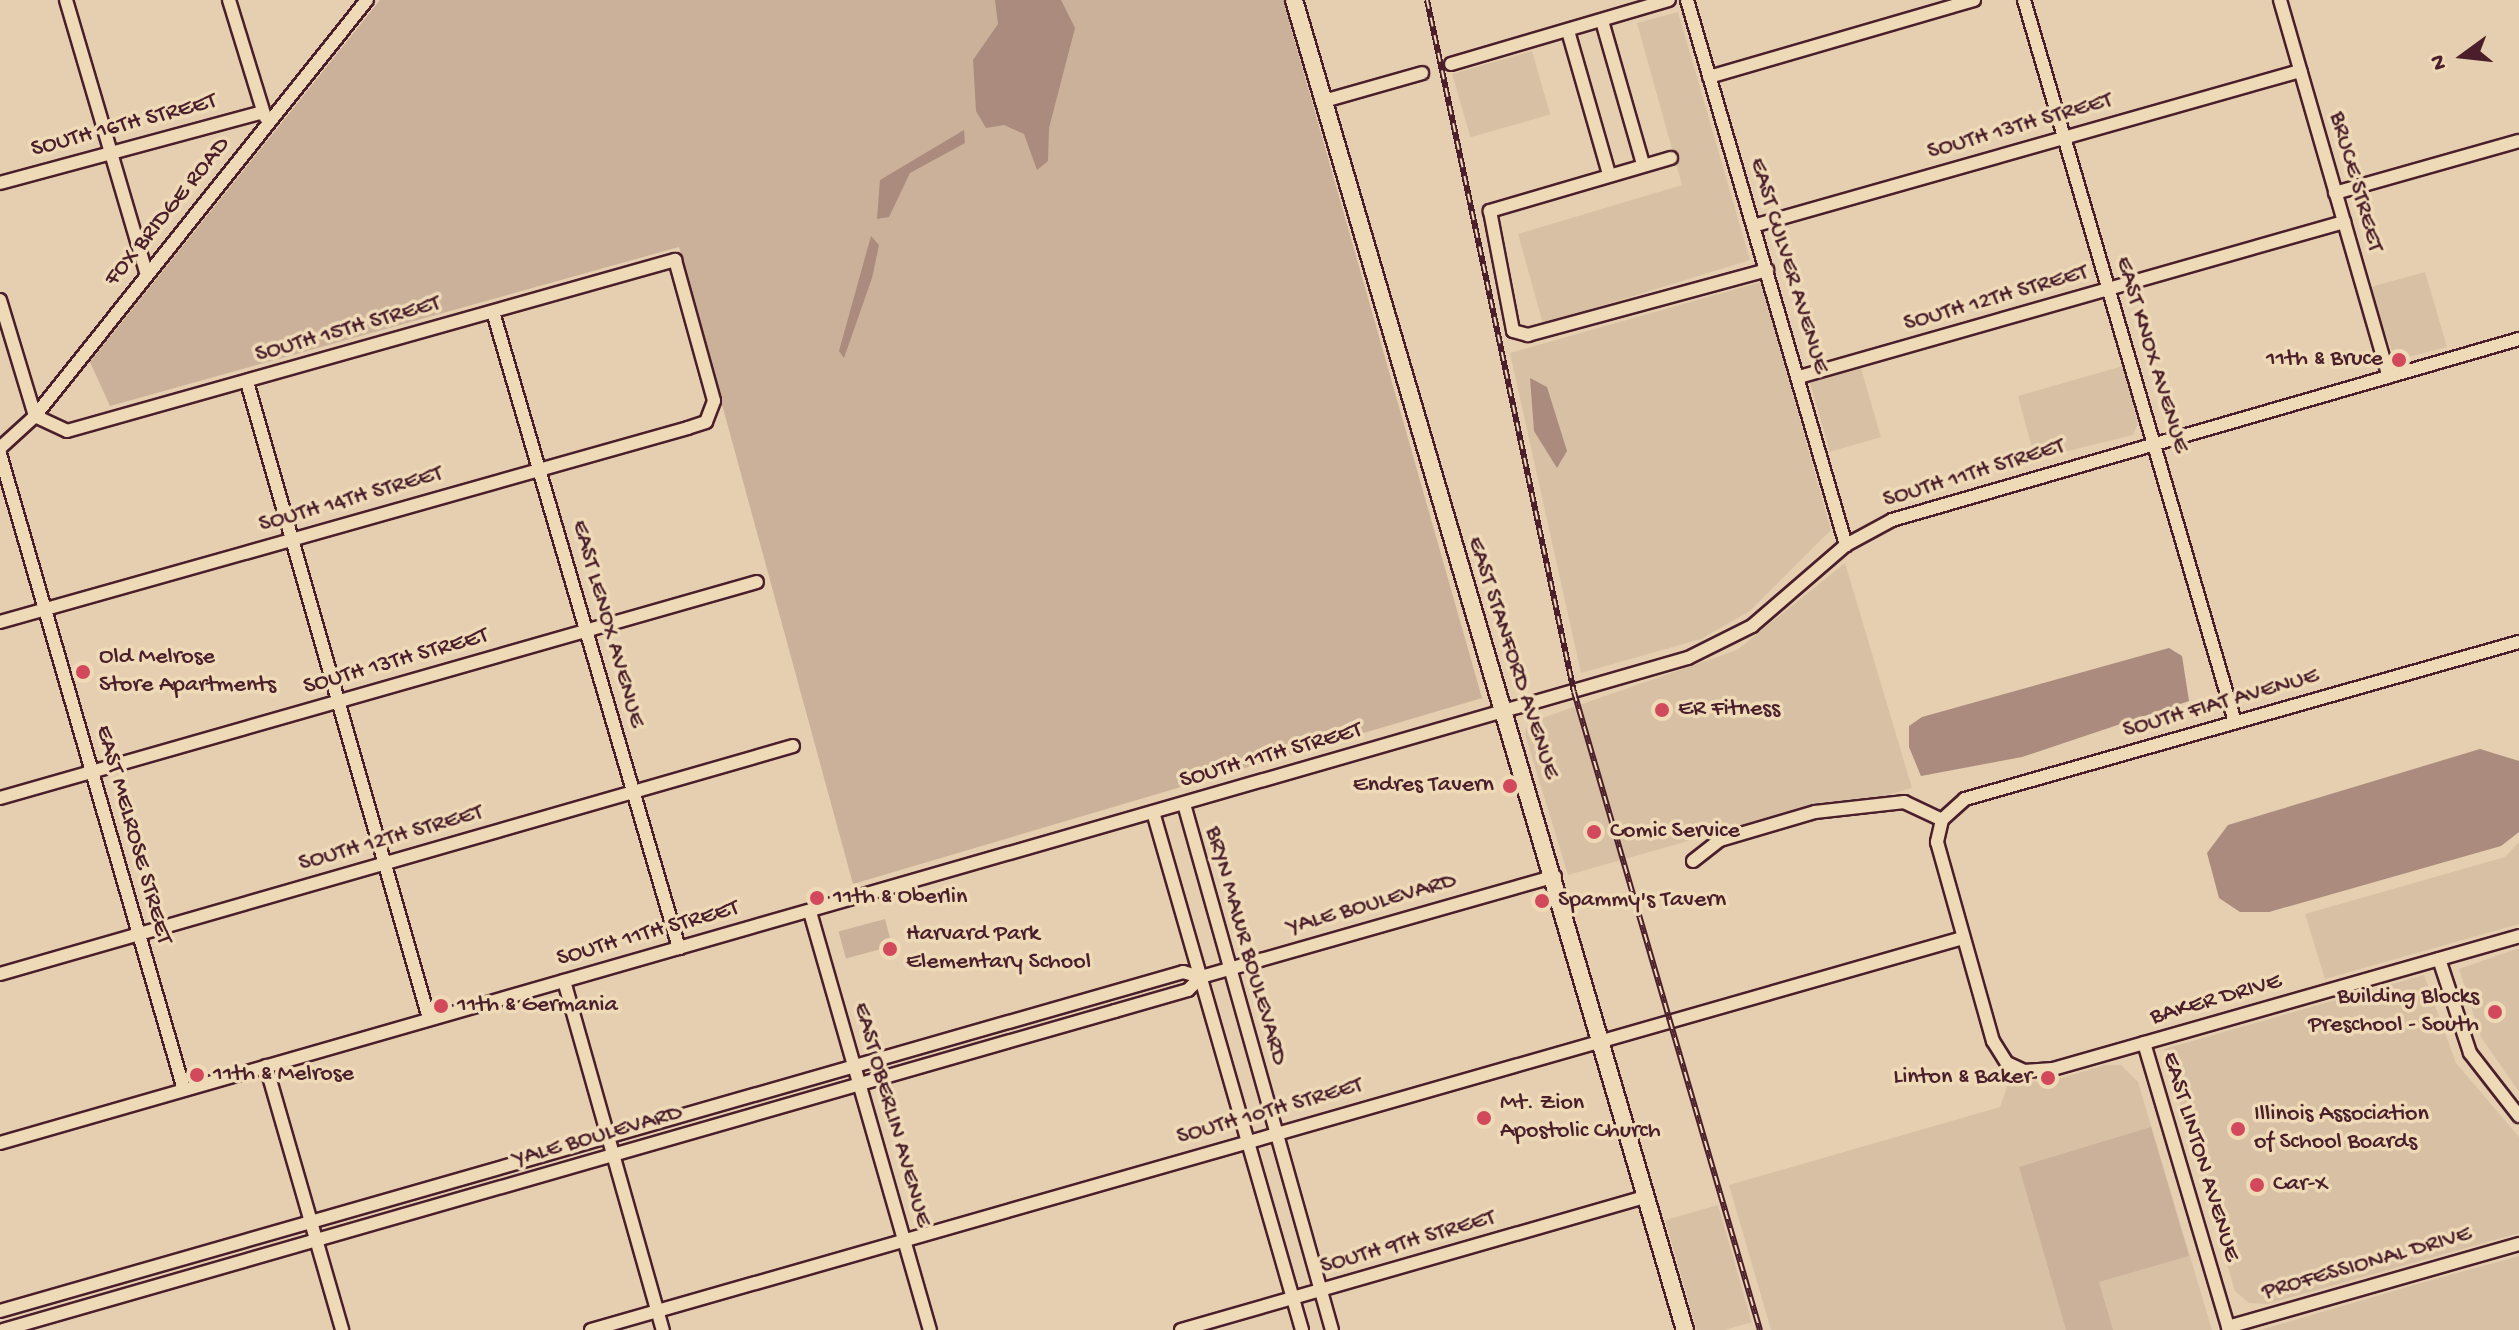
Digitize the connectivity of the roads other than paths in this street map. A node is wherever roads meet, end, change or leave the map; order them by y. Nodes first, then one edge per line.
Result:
1 (66, 0) edge
2 (229, 0) edge
3 (367, 0) edge
4 (1294, 0) edge
5 (1669, 0) edge
6 (1687, 0) edge
7 (1974, 0) edge
8 (2024, 0) edge
9 (2284, 1) edge
10 (1602, 21) junction
11 (1568, 31) junction
12 (1451, 64) dead end
13 (2300, 71) junction
14 (1422, 73) dead end
15 (1709, 77) junction
16 (1324, 101) junction
17 (260, 113) junction
18 (270, 122) junction
19 (2064, 138) junction
20 (2519, 141) edge
21 (111, 153) junction
22 (1671, 158) dead end
23 (1643, 164) junction
24 (1609, 174) junction
25 (0, 183) edge
26 (2335, 193) junction
27 (2344, 222) junction
28 (1753, 226) junction
29 (1767, 270) junction
30 (146, 272) junction
31 (2109, 290) junction
32 (0, 300) edge
33 (493, 312) junction
34 (2519, 339) edge
35 (1799, 377) junction
36 (2389, 377) junction
37 (247, 382) junction
38 (35, 416) junction
39 (711, 417) joint
40 (2155, 443) junction
41 (0, 451) edge
42 (539, 469) junction
43 (292, 540) junction
44 (1846, 545) junction
45 (757, 582) dead end
46 (45, 609) junction
47 (0, 622) edge
48 (585, 630) junction
49 (2519, 642) edge
50 (340, 701) junction
51 (1505, 712) junction
52 (2235, 722) junction
53 (793, 746) dead end
54 (92, 773) junction
55 (633, 790) junction
56 (0, 798) edge
57 (1184, 804) junction
58 (1153, 812) junction
59 (1942, 820) junction
60 (1693, 861) dead end
61 (386, 863) junction
62 (1555, 876) junction
63 (810, 912) junction
64 (139, 933) junction
65 (2519, 936) edge
66 (1963, 938) junction
67 (679, 948) junction
68 (2439, 959) junction
69 (1230, 969) junction
70 (0, 974) edge
71 (1201, 977) junction
72 (564, 981) junction
73 (429, 1019) junction
74 (1603, 1041) junction
75 (2144, 1043) junction
76 (266, 1066) junction
77 (854, 1066) junction
78 (859, 1085) junction
79 (184, 1090) junction
80 (2519, 1116) edge
81 (1275, 1133) junction
82 (608, 1137) junction
83 (1247, 1141) junction
84 (0, 1143) edge
85 (614, 1155) junction
86 (1647, 1196) junction
87 (311, 1222) junction
88 (316, 1240) junction
89 (904, 1240) junction
90 (2519, 1244) edge
91 (1321, 1291) junction
92 (1293, 1298) junction
93 (0, 1311) edge
94 (658, 1311) junction
95 (2228, 1328) edge
96 (3, 1330) edge
97 (342, 1330) edge
98 (591, 1330) edge
99 (663, 1330) edge
100 (930, 1330) edge
101 (1181, 1330) edge
102 (1302, 1330) edge
103 (1332, 1330) edge
104 (1685, 1330) edge

1 - 21 street
2 - 17 street
3 - 18 street, FOX BRIDGE ROAD
4 - 16 main road, EAST STANFORD AVENUE
5 - 10 street
6 - 15 street, EAST CULVER AVENUE
7 - 15 street
8 - 19 street, EAST KNOX AVENUE
9 - 13 street, BRUCE STREET
10 - 11 street
10 - 23 street
11 - 12 street
11 - 24 street
13 - 19 street, SOUTH 13TH STREET
13 - 26 street, BRUCE STREET
14 - 16 street
15 - 28 street, EAST CULVER AVENUE
16 - 51 main road, EAST STANFORD AVENUE
17 - 18 street
17 - 21 street, SOUTH 16TH STREET
18 - 30 street, FOX BRIDGE ROAD
19 - 28 street, SOUTH 13TH STREET
19 - 31 street, EAST KNOX AVENUE
20 - 26 street
21 - 25 street, SOUTH 16TH STREET
21 - 30 street
22 - 23 street
23 - 24 street
24 - 29 street
26 - 27 street, BRUCE STREET
27 - 31 street, SOUTH 12TH STREET
27 - 36 street, BRUCE STREET
28 - 29 street, EAST CULVER AVENUE
29 - 35 street, EAST CULVER AVENUE
30 - 38 street, FOX BRIDGE ROAD
31 - 35 street, SOUTH 12TH STREET
31 - 40 street, EAST KNOX AVENUE
32 - 38 street
33 - 37 street, SOUTH 15TH STREET
33 - 39 street, SOUTH 15TH STREET
33 - 42 street, EAST LENOX AVENUE
34 - 36 street, SOUTH 11TH STREET
35 - 44 street, EAST CULVER AVENUE
36 - 40 street, SOUTH 11TH STREET
37 - 38 street, SOUTH 15TH STREET
37 - 43 street
38 - 41 street, FOX BRIDGE ROAD
39 - 42 street, SOUTH 14TH STREET
40 - 44 street, SOUTH 11TH STREET
40 - 52 street, EAST KNOX AVENUE
41 - 46 street, EAST MELROSE STREET
42 - 43 street, SOUTH 14TH STREET
42 - 48 street, EAST LENOX AVENUE
43 - 46 street, SOUTH 14TH STREET
43 - 50 street
44 - 51 street, SOUTH 11TH STREET
45 - 48 street, SOUTH 13TH STREET
46 - 47 street, SOUTH 14TH STREET
46 - 54 street, EAST MELROSE STREET
48 - 50 street, SOUTH 13TH STREET
48 - 55 street, EAST LENOX AVENUE
49 - 52 street, SOUTH FIAT AVENUE
50 - 54 street, SOUTH 13TH STREET
50 - 61 street
51 - 57 street, SOUTH 11TH STREET
51 - 62 main road, EAST STANFORD AVENUE
52 - 59 street, SOUTH FIAT AVENUE
53 - 55 street, SOUTH 12TH STREET
54 - 56 street, SOUTH 13TH STREET
54 - 64 street, EAST MELROSE STREET
55 - 61 street, SOUTH 12TH STREET
55 - 67 street, EAST LENOX AVENUE
57 - 58 street, SOUTH 11TH STREET
57 - 69 street, BRYN MAWR BOULEVARD
58 - 63 street, SOUTH 11TH STREET
58 - 71 street
59 - 60 street
59 - 66 street
61 - 64 street, SOUTH 12TH STREET
61 - 73 street
62 - 69 street, YALE BOULEVARD
62 - 74 main road, EAST STANFORD AVENUE
63 - 67 street, SOUTH 11TH STREET
63 - 77 street, EAST OBERLIN AVENUE
64 - 70 street, SOUTH 12TH STREET
64 - 79 street, EAST MELROSE STREET
65 - 68 street, BAKER DRIVE
66 - 74 street, SOUTH 10TH STREET
66 - 75 street, BAKER DRIVE
67 - 72 street, SOUTH 11TH STREET
68 - 75 street, BAKER DRIVE
68 - 80 street
69 - 71 street, YALE BOULEVARD
69 - 81 street, BRYN MAWR BOULEVARD
71 - 77 street, YALE BOULEVARD
71 - 78 street, YALE BOULEVARD
71 - 83 street
72 - 73 street, SOUTH 11TH STREET
72 - 82 street
73 - 76 street, SOUTH 11TH STREET
74 - 81 street, SOUTH 10TH STREET
74 - 86 main road, EAST STANFORD AVENUE
75 - 95 street, EAST LINTON AVENUE
76 - 79 street, SOUTH 11TH STREET
76 - 87 street
77 - 78 street, EAST OBERLIN AVENUE
77 - 82 street, YALE BOULEVARD
78 - 85 street, YALE BOULEVARD
78 - 89 street, EAST OBERLIN AVENUE
79 - 84 street, SOUTH 11TH STREET
81 - 83 street, SOUTH 10TH STREET
81 - 91 street, BRYN MAWR BOULEVARD
82 - 85 street
82 - 87 street, YALE BOULEVARD
83 - 89 street, SOUTH 10TH STREET
83 - 92 street
85 - 88 street, YALE BOULEVARD
85 - 94 street
86 - 91 street, SOUTH 9TH STREET
86 - 104 main road, EAST STANFORD AVENUE
87 - 88 street
87 - 93 street, YALE BOULEVARD
88 - 96 street, YALE BOULEVARD
88 - 97 street
89 - 94 street, SOUTH 10TH STREET
89 - 100 street, EAST OBERLIN AVENUE
90 - 95 street, PROFESSIONAL DRIVE
91 - 92 street, SOUTH 9TH STREET
91 - 103 street, BRYN MAWR BOULEVARD
92 - 101 street, SOUTH 9TH STREET
92 - 102 street
94 - 98 street, SOUTH 10TH STREET
94 - 99 street

